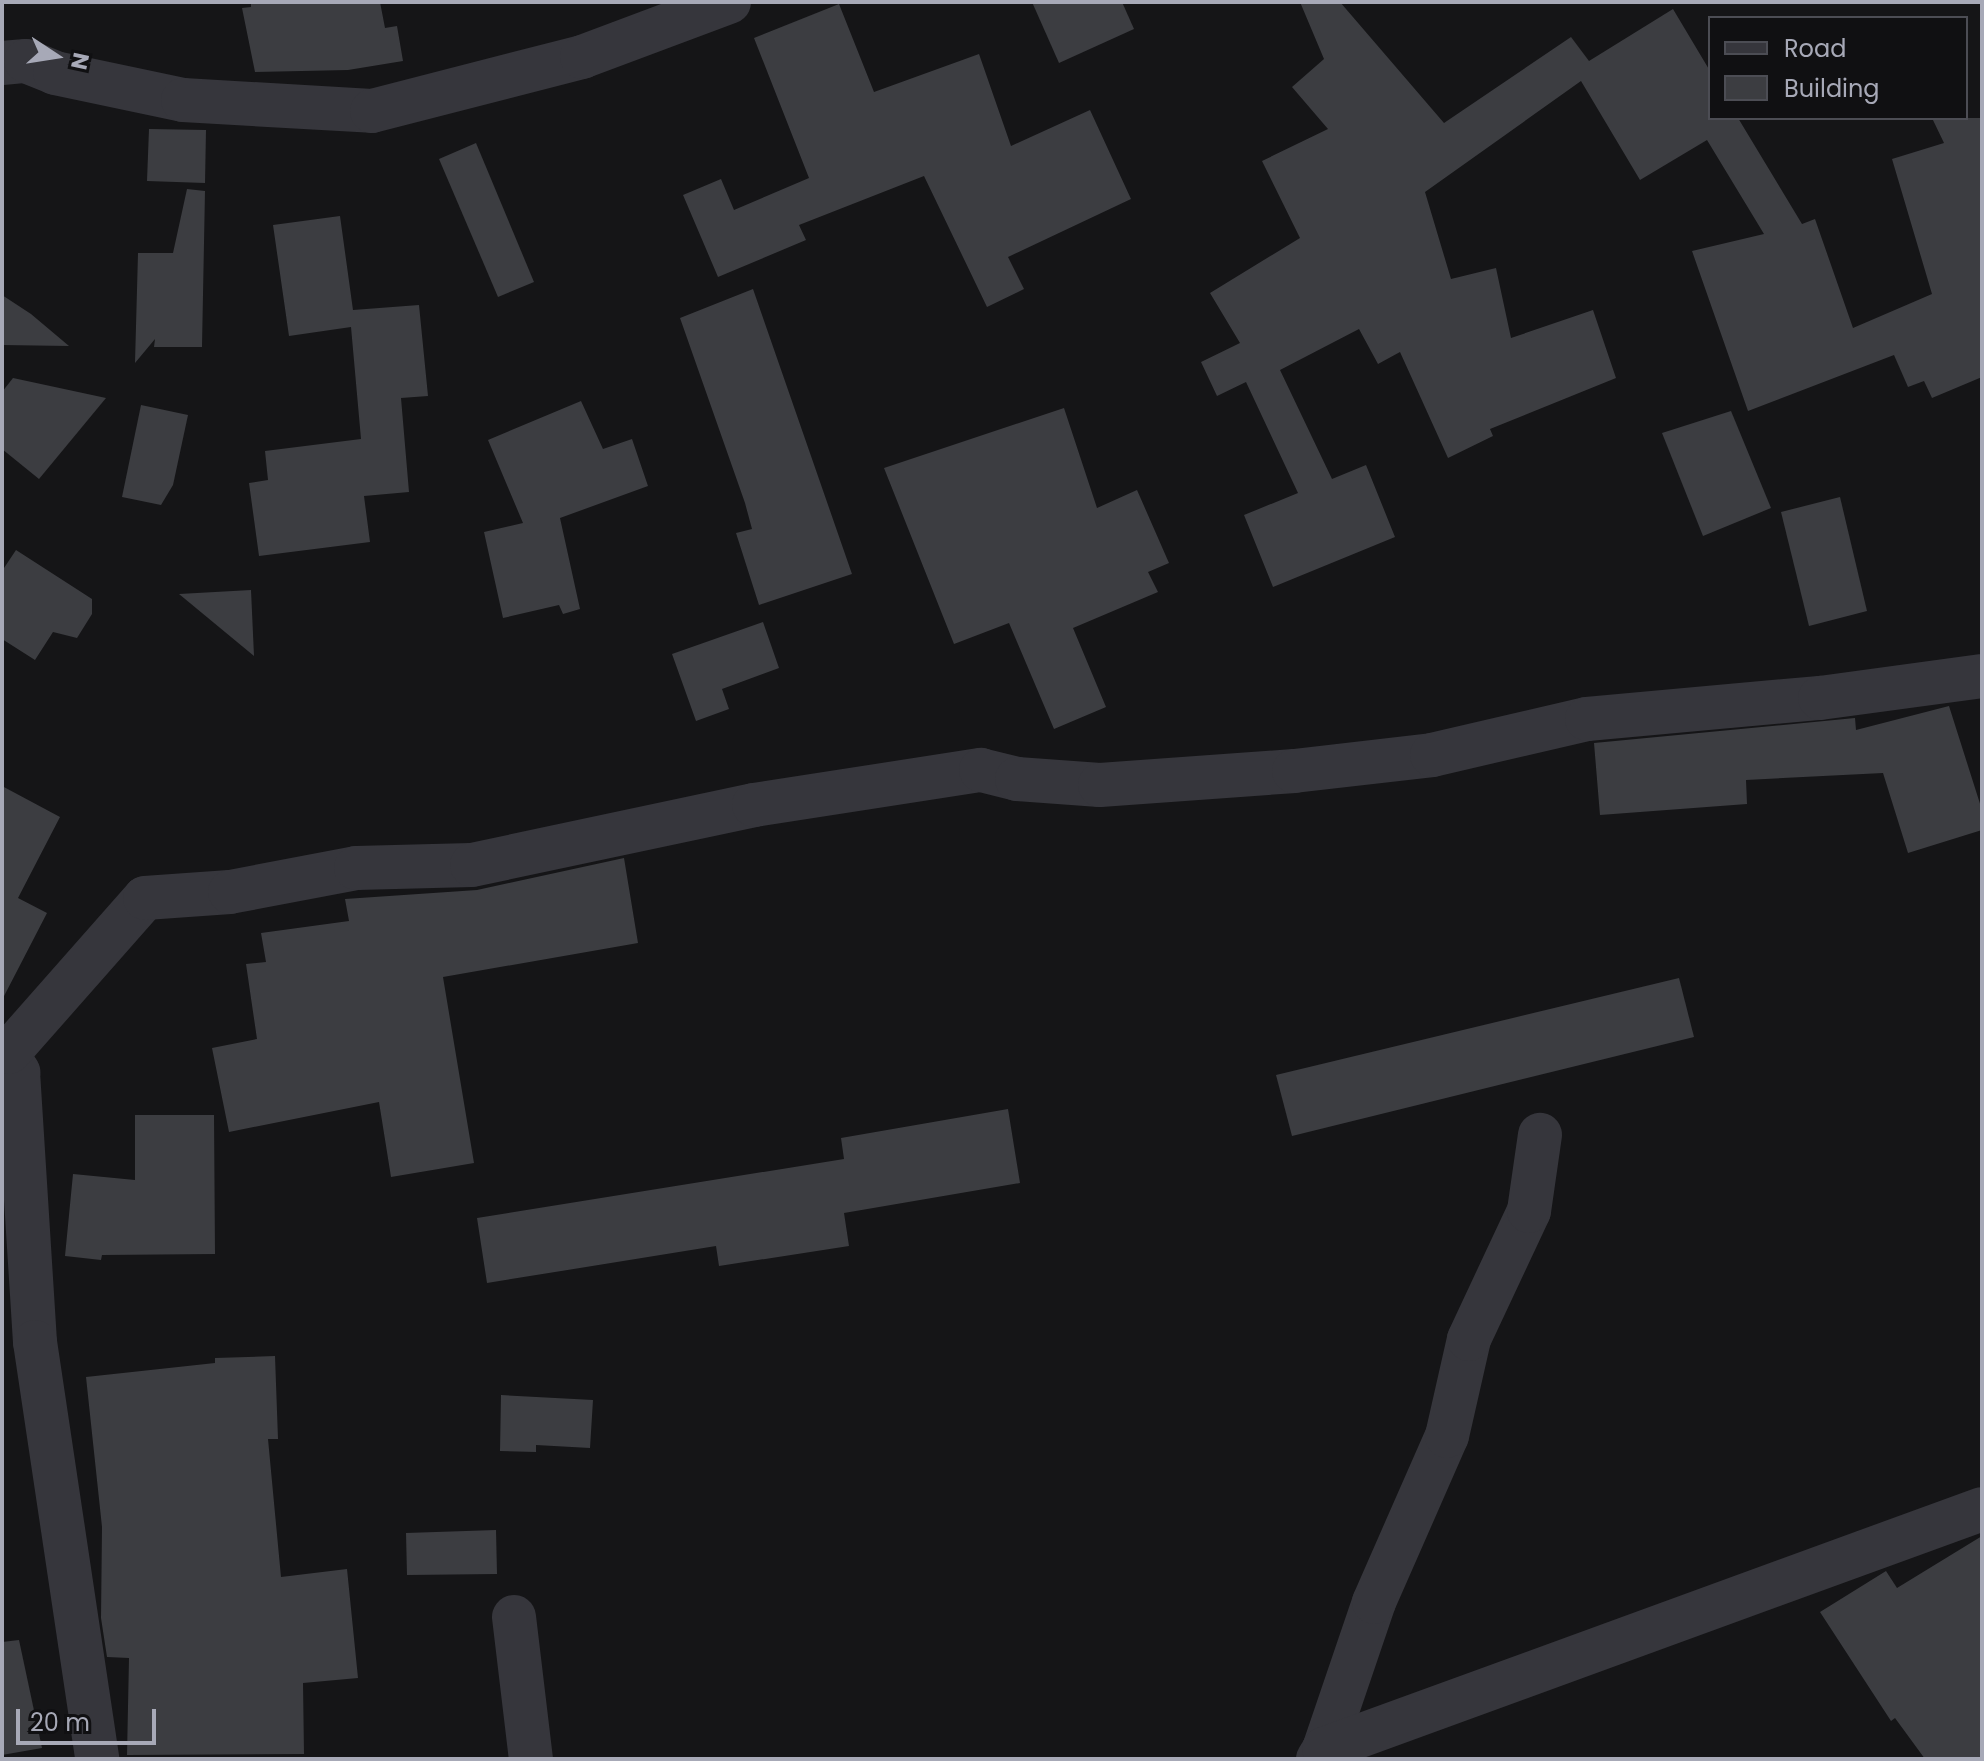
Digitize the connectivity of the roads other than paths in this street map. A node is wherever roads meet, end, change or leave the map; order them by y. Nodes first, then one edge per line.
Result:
1 (729, 2) edge
2 (2, 63) edge
3 (1982, 676) edge
4 (6, 1049) edge
5 (1540, 1135) dead end
6 (1982, 1509) edge
7 (514, 1617) dead end
8 (1321, 1754) edge
9 (97, 1759) edge
10 (531, 1759) edge

1 - 2 street
3 - 4 street
4 - 9 street
5 - 8 street
6 - 8 street
7 - 10 street

